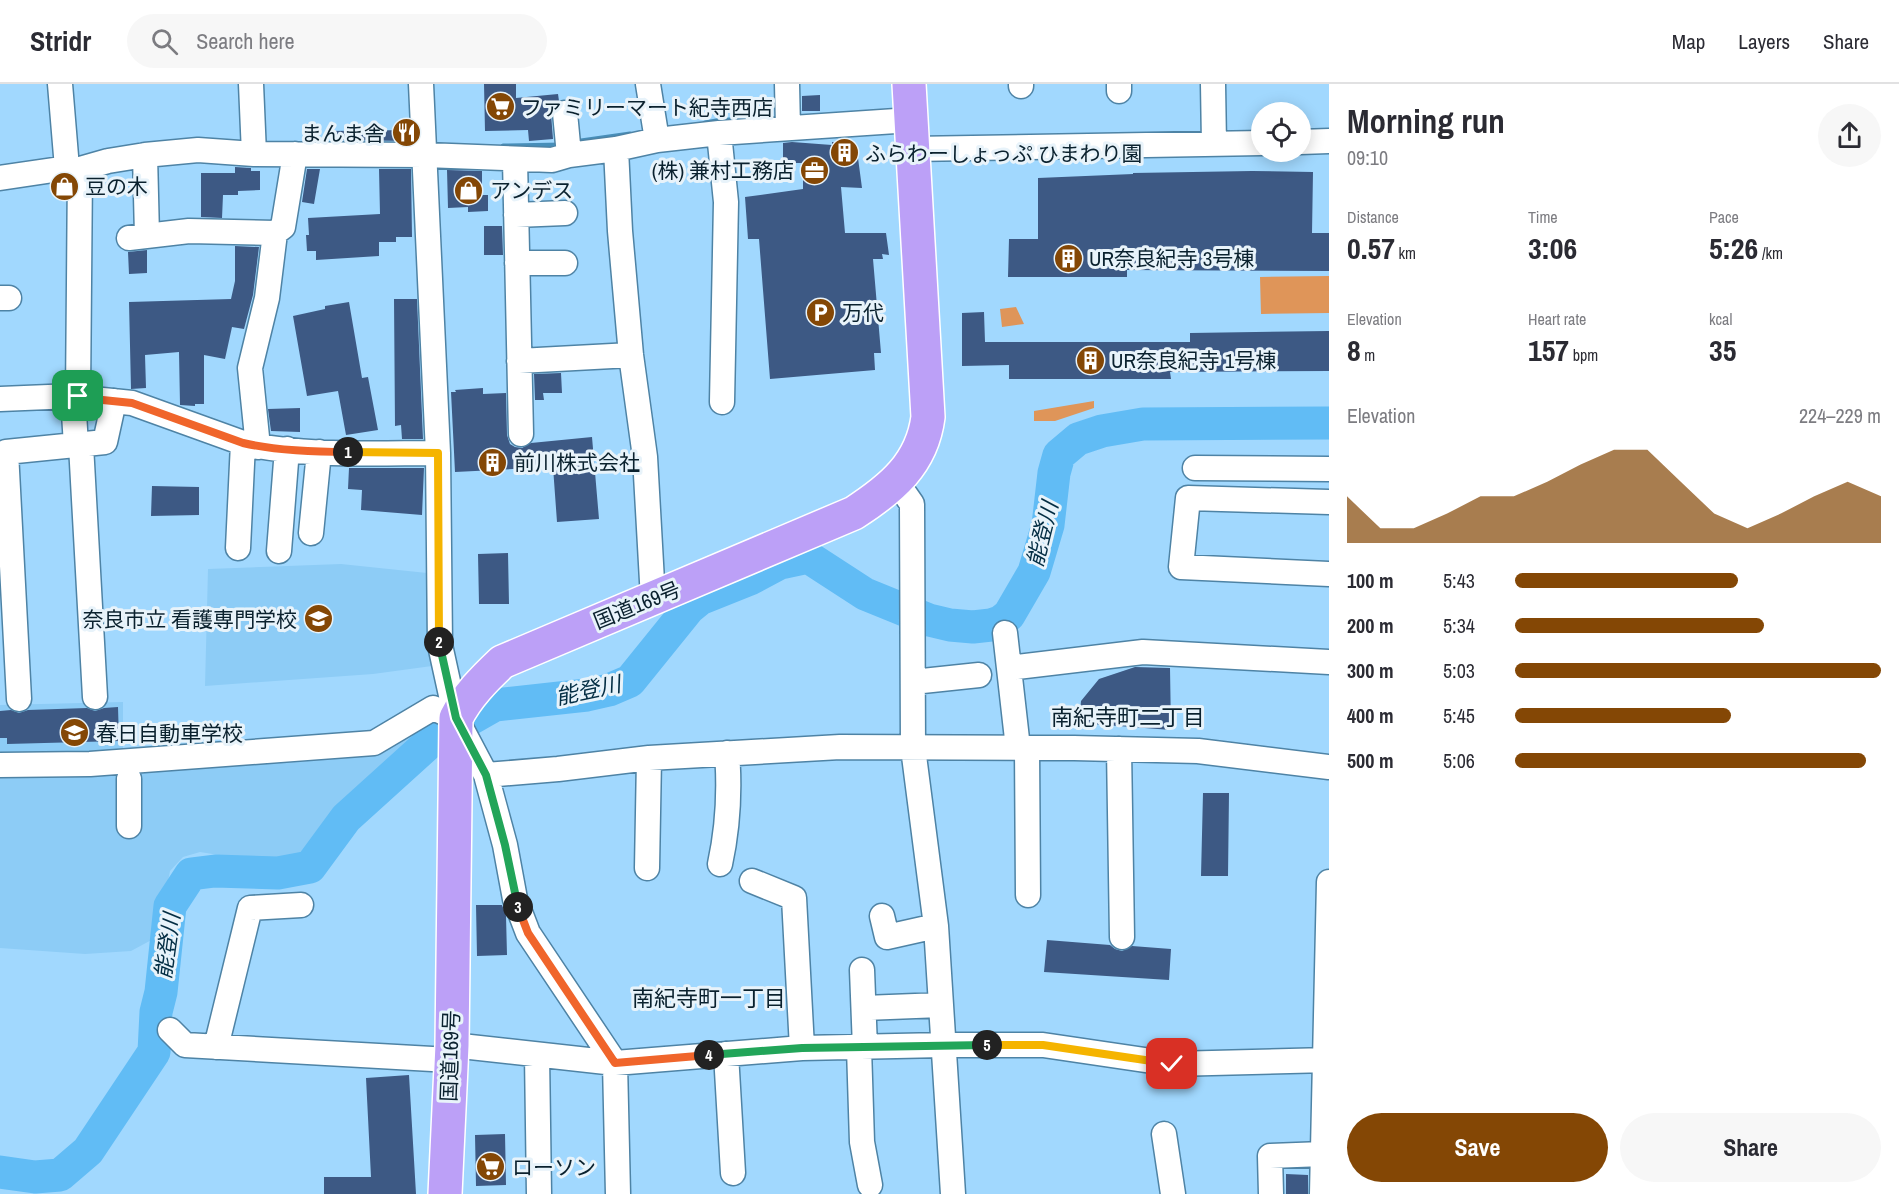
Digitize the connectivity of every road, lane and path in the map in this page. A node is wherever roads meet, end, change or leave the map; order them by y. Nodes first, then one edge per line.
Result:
1 (60, 84) edge
2 (251, 84) edge
3 (421, 84) edge
4 (648, 84) edge
5 (787, 84) edge
6 (909, 84) edge
7 (1213, 84) edge
8 (565, 113) dead end
9 (788, 128) junction
10 (719, 133) junction
11 (912, 134) junction
12 (657, 140) junction
13 (1329, 141) edge
14 (1311, 142) edge
15 (1251, 143) edge
16 (1214, 144) junction
17 (616, 149) junction
18 (254, 154) junction
19 (295, 154) junction
20 (145, 155) junction
21 (425, 155) junction
22 (569, 155) junction
23 (515, 160) junction
24 (73, 168) junction
25 (0, 177) edge
26 (565, 213) dead end
27 (516, 215) junction
28 (275, 233) junction
29 (517, 263) junction
30 (565, 263) dead end
31 (631, 355) junction
32 (519, 361) junction
33 (76, 396) junction
34 (0, 399) edge
35 (114, 401) junction
36 (722, 402) dead end
37 (521, 434) dead end
38 (250, 445) junction
39 (78, 446) junction
40 (287, 449) junction
41 (3, 452) edge
42 (319, 452) junction
43 (438, 453) junction
44 (1195, 468) dead end
45 (1329, 469) edge
46 (896, 481) junction
47 (1329, 502) edge
48 (311, 533) dead end
49 (238, 548) dead end
50 (279, 551) dead end
51 (1329, 574) edge
52 (653, 599) junction
53 (1005, 633) dead end
54 (1329, 662) edge
55 (1009, 668) junction
56 (979, 675) dead end
57 (913, 682) junction
58 (95, 698) dead end
59 (19, 699) dead end
60 (456, 718) junction
61 (913, 748) junction
62 (1023, 748) junction
63 (1119, 749) junction
64 (727, 753) junction
65 (649, 758) junction
66 (0, 765) edge
67 (1329, 767) edge
68 (486, 775) junction
69 (129, 779) dead end
70 (129, 826) dead end
71 (720, 864) dead end
72 (647, 868) dead end
73 (752, 881) dead end
74 (1329, 882) edge
75 (1028, 895) dead end
76 (301, 905) dead end
77 (882, 916) dead end
78 (936, 926) junction
79 (1122, 937) dead end
80 (862, 970) dead end
81 (941, 1005) junction
82 (864, 1008) junction
83 (170, 1030) dead end
84 (943, 1045) junction
85 (216, 1047) junction
86 (802, 1048) junction
87 (862, 1048) junction
88 (451, 1052) junction
89 (726, 1054) junction
90 (537, 1055) junction
91 (1327, 1060) edge
92 (615, 1063) junction
93 (1164, 1134) dead end
94 (1323, 1154) junction
95 (733, 1173) dead end
96 (870, 1185) dead end
97 (445, 1194) edge
98 (539, 1194) edge
99 (618, 1194) edge
100 (953, 1194) edge
101 (1173, 1194) edge
102 (1271, 1194) edge
103 (1322, 1194) edge

1 - 24 street
2 - 18 street
3 - 21 street
4 - 12 street
5 - 9 street
6 - 11 highway, 国道169号
7 - 16 street
8 - 22 street
9 - 10 street
9 - 11 street
10 - 12 street
10 - 36 street
11 - 16 street
11 - 46 highway, 国道169号
12 - 17 street
13 - 14 street
15 - 16 street
17 - 22 street
17 - 31 street
18 - 19 street
18 - 20 street
19 - 21 street
19 - 28 street
20 - 24 street
20 - 28 street
21 - 23 street
21 - 43 street
22 - 23 street
23 - 27 street
24 - 25 street
24 - 33 street
26 - 27 street
27 - 29 street
28 - 38 street
29 - 30 street
29 - 32 street
31 - 32 street
31 - 52 street
32 - 37 street
33 - 34 street
33 - 35 street
33 - 39 street
35 - 38 street
35 - 39 street
38 - 40 street
38 - 49 street
39 - 41 street
39 - 58 street
40 - 42 street
40 - 50 street
41 - 59 street
42 - 43 street
42 - 48 street
43 - 60 street
44 - 45 street
46 - 52 highway, 国道169号
46 - 57 street
47 - 51 street
52 - 60 highway, 国道169号
53 - 55 street
54 - 55 street
55 - 62 street
56 - 57 street
57 - 61 street
60 - 66 street
60 - 68 street
60 - 88 highway, 国道169号
61 - 62 street
61 - 64 street
61 - 78 street
62 - 63 street
62 - 75 street
63 - 67 street
63 - 79 street
64 - 65 street
64 - 71 street
65 - 68 street
65 - 72 street
68 - 92 street
69 - 70 street
73 - 86 street
74 - 91 street
76 - 85 street
77 - 78 street
78 - 81 street
80 - 82 street
81 - 82 street
81 - 84 street
82 - 87 street
83 - 85 street
84 - 87 street
84 - 91 street
84 - 100 street
85 - 88 street
86 - 87 street
86 - 89 street
87 - 96 street
88 - 90 street
88 - 97 highway, 国道169号
89 - 92 street
89 - 95 street
90 - 92 street
90 - 98 street
91 - 94 street
92 - 99 street
93 - 101 street
94 - 102 street
94 - 103 street

